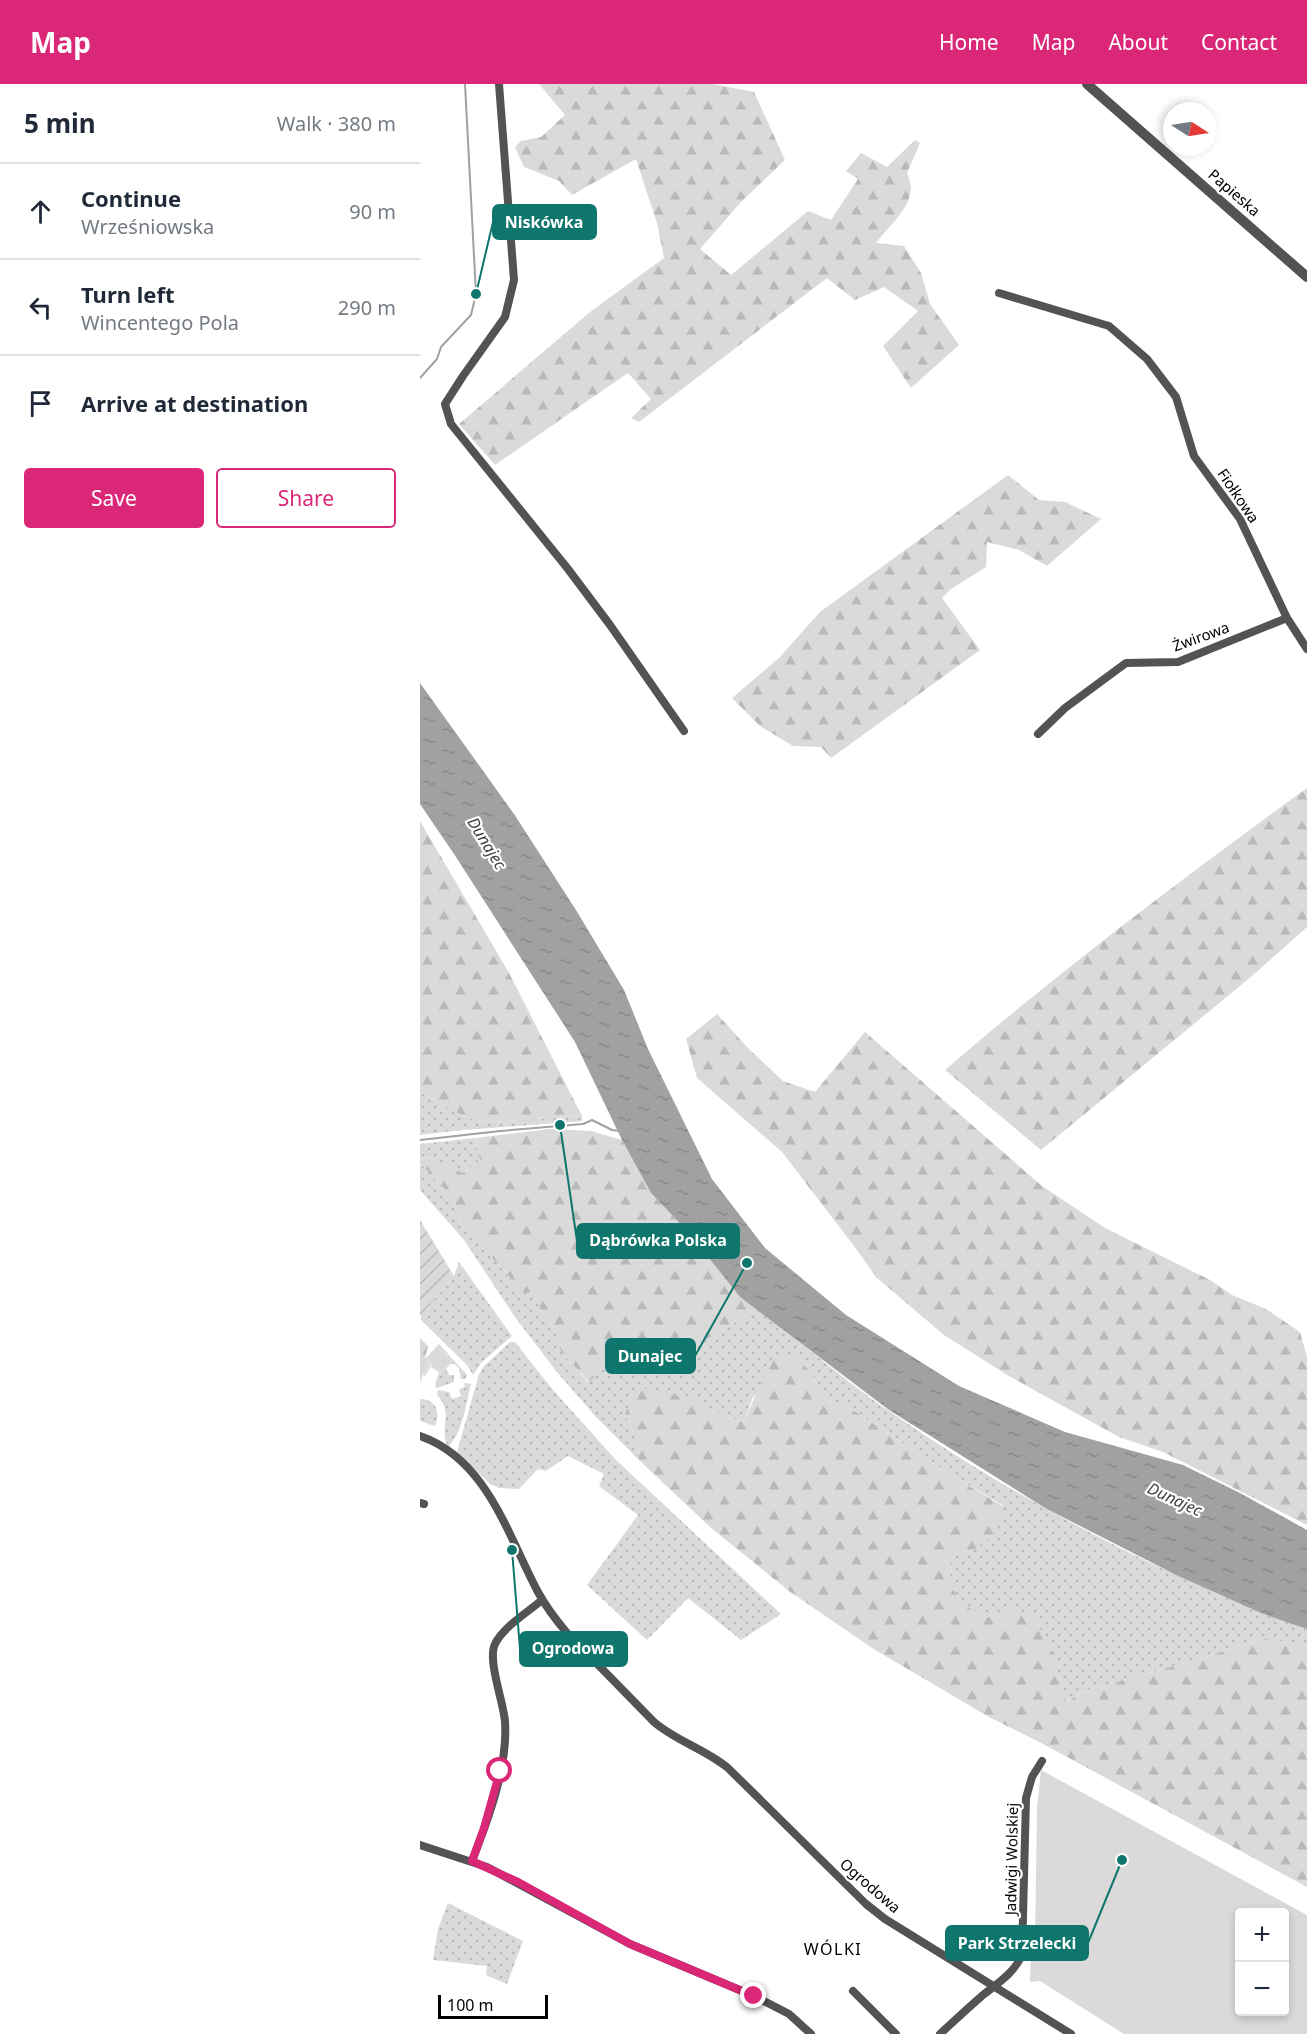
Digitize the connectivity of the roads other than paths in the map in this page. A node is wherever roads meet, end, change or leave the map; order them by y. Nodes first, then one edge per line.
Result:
1 (499, 84) edge
2 (1087, 84) edge
3 (1307, 278) edge
4 (999, 293) dead end
5 (1287, 618) junction
6 (1307, 649) edge
7 (684, 731) dead end
8 (1038, 734) dead end
9 (420, 1436) edge
10 (542, 1600) junction
11 (1042, 1761) dead end
12 (420, 1845) edge
13 (472, 1861) junction
14 (995, 1986) junction
15 (853, 1991) dead end
16 (811, 2034) edge
17 (896, 2034) edge
18 (940, 2034) edge
19 (1071, 2034) edge

1 - 7 street
2 - 3 street, Papieska
4 - 5 street, Fiołkowa
5 - 6 street, Fiołkowa
5 - 8 street, Żwirowa
9 - 10 street, Ogrodowa
10 - 13 street
10 - 14 street, Ogrodowa
11 - 14 street, Jadwigi Wolskiej
12 - 13 street
13 - 16 street
14 - 18 street, Jadwigi Wolskiej
14 - 19 street, Ogrodowa
15 - 17 street

